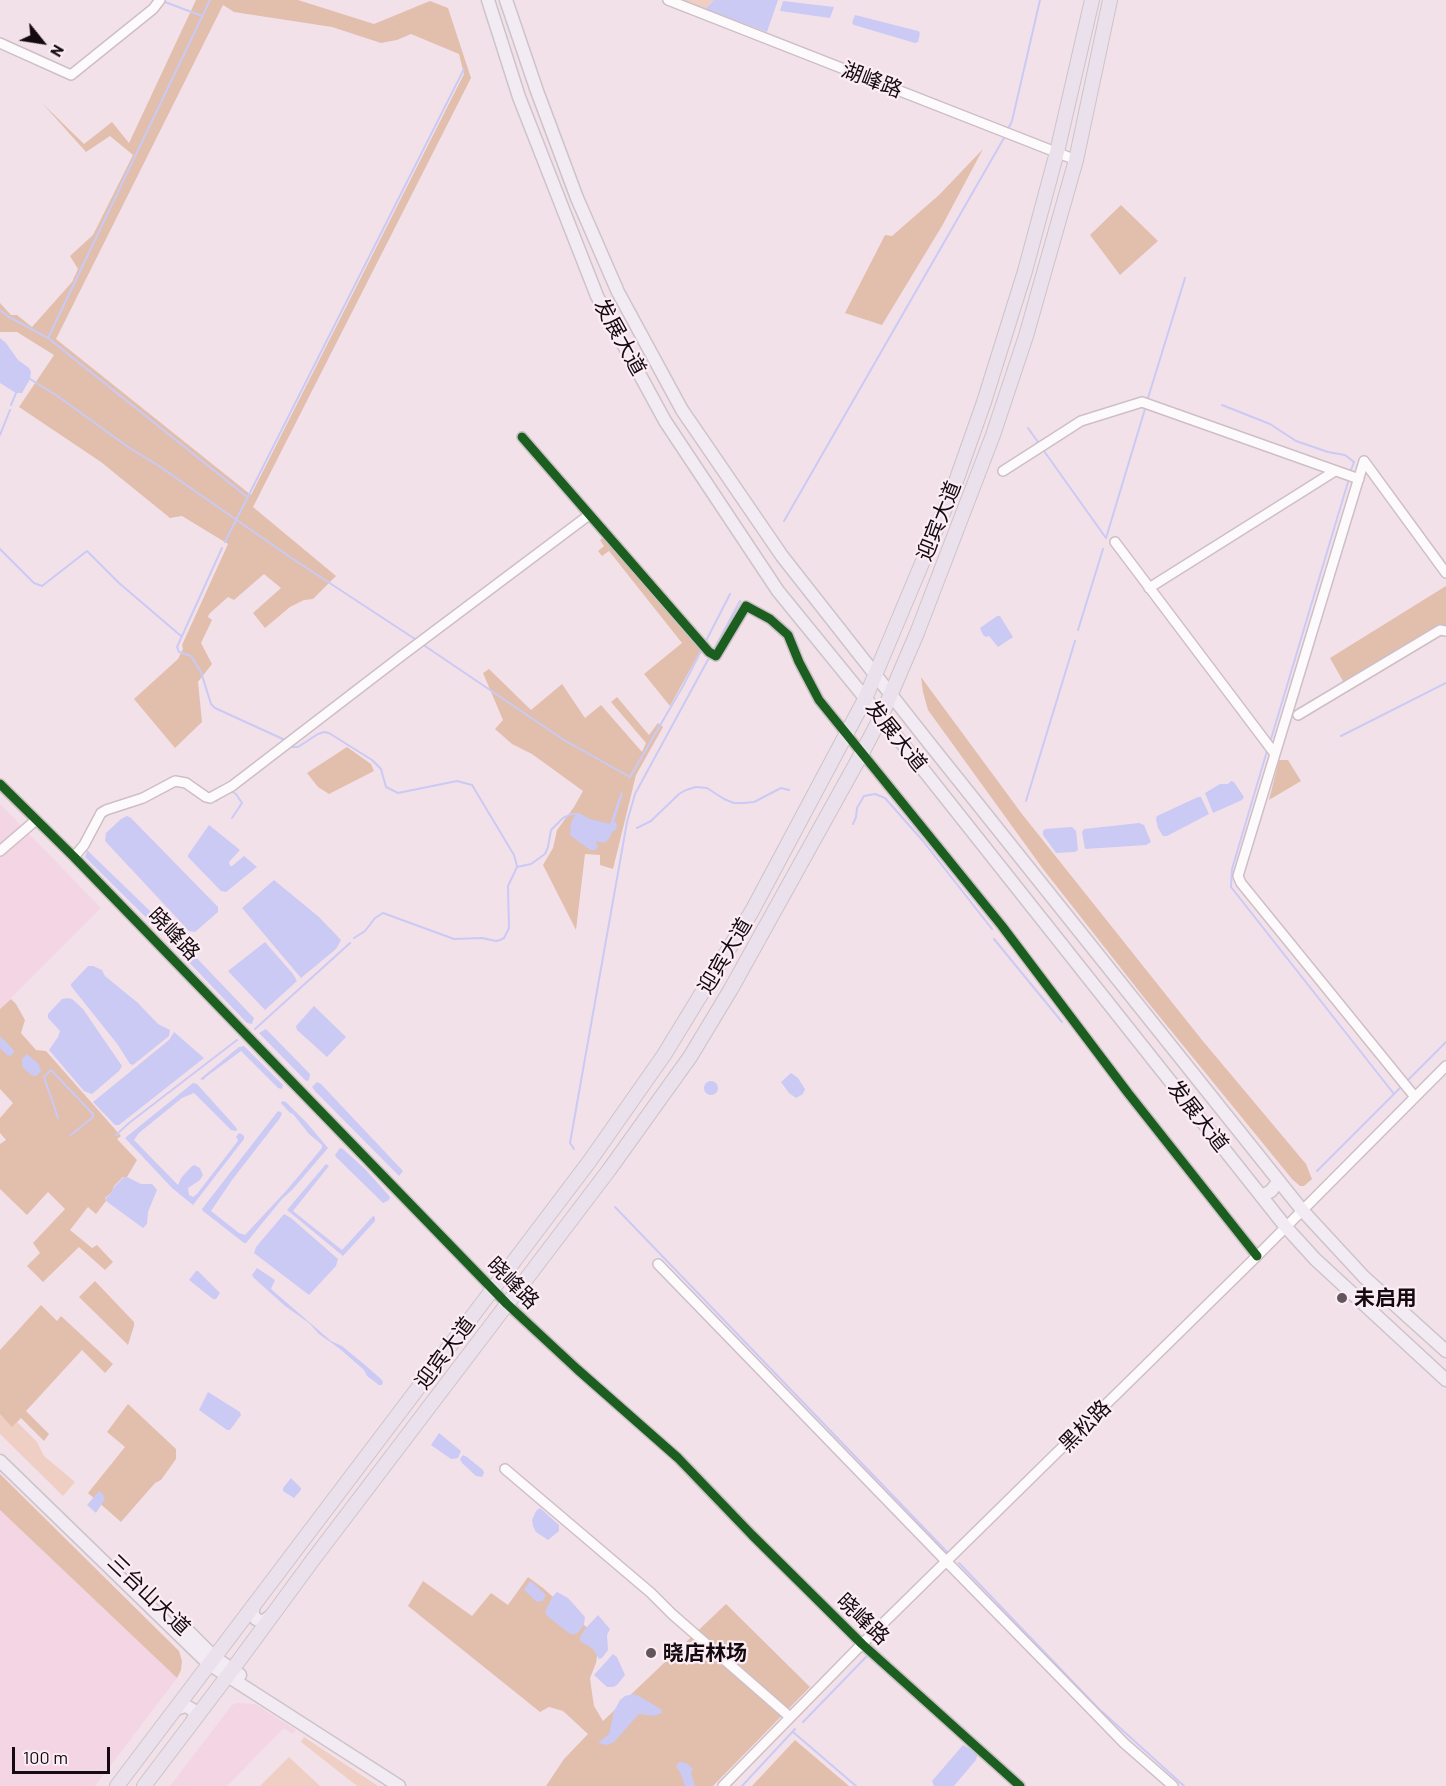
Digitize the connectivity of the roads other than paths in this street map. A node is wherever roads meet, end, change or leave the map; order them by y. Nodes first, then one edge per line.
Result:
1 (160, 0) edge
2 (488, 0) edge
3 (506, 0) edge
4 (668, 0) edge
5 (1092, 0) edge
6 (1110, 0) edge
7 (0, 44) edge
8 (1067, 110) junction
9 (1087, 111) junction
10 (1057, 152) junction
11 (1076, 159) junction
12 (1046, 191) junction
13 (1067, 195) junction
14 (522, 437) dead end
15 (1003, 471) dead end
16 (1335, 471) junction
17 (1359, 479) junction
18 (590, 515) junction
19 (1115, 542) dead end
20 (1446, 573) edge
21 (1149, 588) junction
22 (1446, 631) edge
23 (875, 675) junction
24 (891, 694) junction
25 (865, 699) junction
26 (1298, 715) dead end
27 (881, 717) junction
28 (847, 734) junction
29 (862, 753) junction
30 (1275, 754) junction
31 (0, 784) edge
32 (36, 820) junction
33 (0, 851) edge
34 (74, 857) junction
35 (1446, 1066) edge
36 (1414, 1097) junction
37 (1279, 1181) junction
38 (1262, 1196) junction
39 (1302, 1210) junction
40 (1285, 1226) junction
41 (1335, 1247) junction
42 (1257, 1256) junction
43 (1319, 1262) junction
44 (658, 1264) dead end
45 (493, 1290) junction
46 (507, 1304) junction
47 (1446, 1351) edge
48 (1446, 1380) edge
49 (0, 1452) edge
50 (0, 1461) edge
51 (505, 1469) dead end
52 (947, 1563) junction
53 (255, 1603) junction
54 (272, 1615) junction
55 (862, 1644) junction
56 (211, 1660) junction
57 (230, 1673) junction
58 (175, 1709) junction
59 (790, 1718) junction
60 (191, 1724) junction
61 (117, 1786) edge
62 (144, 1786) edge
63 (399, 1786) edge
64 (723, 1786) edge
65 (1020, 1786) edge
66 (1173, 1786) edge

1 - 7 street
2 - 25 main road, 发展大道
3 - 23 main road, 发展大道
4 - 10 street, 湖峰路
5 - 8 highway, 迎宾大道
6 - 9 highway, 迎宾大道
8 - 9 main road
8 - 10 highway, 迎宾大道
9 - 11 highway, 迎宾大道
10 - 11 street, 湖峰路
10 - 12 highway, 迎宾大道
11 - 13 highway, 迎宾大道
12 - 13 main road
12 - 23 highway, 迎宾大道
13 - 24 highway, 迎宾大道
14 - 18 street
15 - 16 street
16 - 17 street
16 - 21 street
17 - 20 street
17 - 30 street
18 - 28 street
18 - 34 street
19 - 21 street
21 - 30 street
22 - 26 street
23 - 24 main road, 发展大道
23 - 25 highway, 迎宾大道
24 - 27 highway, 迎宾大道
24 - 37 main road, 发展大道
25 - 27 main road, 发展大道
25 - 28 highway, 迎宾大道
27 - 29 highway, 迎宾大道
27 - 38 main road, 发展大道
28 - 29 street
28 - 45 highway, 迎宾大道
29 - 42 street
29 - 46 highway, 迎宾大道
30 - 36 street
31 - 32 street, 晓峰路
32 - 33 street
32 - 34 street, 晓峰路
34 - 45 street, 晓峰路
35 - 36 street, 黑松路
36 - 39 street, 黑松路
37 - 38 main road
37 - 39 main road, 发展大道
38 - 40 main road, 发展大道
39 - 40 street, 黑松路
39 - 41 main road, 发展大道
40 - 42 street, 黑松路
40 - 43 main road, 发展大道
41 - 43 main road
41 - 47 main road, 发展大道
42 - 52 street, 黑松路
43 - 48 main road, 发展大道
44 - 52 street
45 - 46 street, 晓峰路
45 - 53 highway, 迎宾大道
46 - 54 highway, 迎宾大道
46 - 55 street, 晓峰路
49 - 56 main road, 三台山大道
50 - 56 main road, 三台山大道
51 - 59 street
52 - 55 street, 黑松路
52 - 66 street
53 - 54 main road
53 - 56 highway, 迎宾大道
54 - 57 highway, 迎宾大道
55 - 59 street, 黑松路
55 - 65 street, 晓峰路
56 - 57 main road, 三台山大道
56 - 58 highway, 迎宾大道
57 - 60 highway, 迎宾大道
57 - 63 main road, 三台山大道
58 - 60 main road
58 - 61 highway, 迎宾大道
59 - 64 street, 黑松路
60 - 62 highway, 迎宾大道

